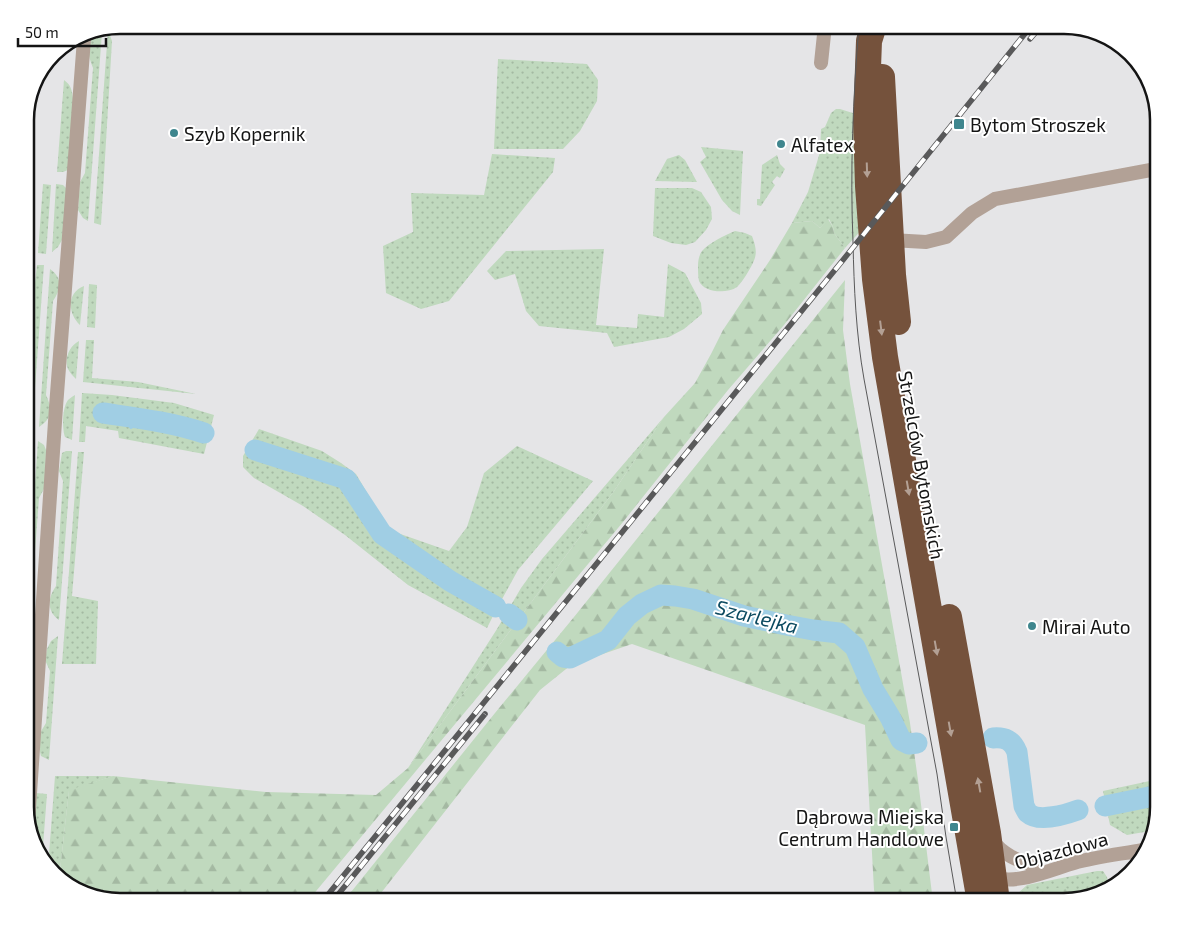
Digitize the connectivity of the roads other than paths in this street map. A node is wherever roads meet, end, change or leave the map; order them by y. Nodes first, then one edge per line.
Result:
1 (824, 34) edge
2 (871, 34) edge
3 (879, 34) edge
4 (84, 42) edge
5 (821, 63) dead end
6 (1150, 170) edge
7 (891, 240) junction
8 (34, 736) edge
9 (979, 841) junction
10 (1138, 851) edge
11 (1074, 862) junction
12 (1036, 866) junction
13 (1002, 890) edge
14 (981, 893) edge
15 (984, 893) edge

1 - 5 street
2 -> 9 highway
3 - 7 highway, Strzelców Bytomskich
4 - 8 street
6 - 7 street
9 -> 7 highway, Strzelców Bytomskich
9 - 12 street
9 - 13 highway, Strzelców Bytomskich
9 - 14 highway, Strzelców Bytomskich
10 - 11 street, Objazdowa
11 - 12 street
11 - 13 street, Objazdowa
12 - 13 street
13 - 15 street

